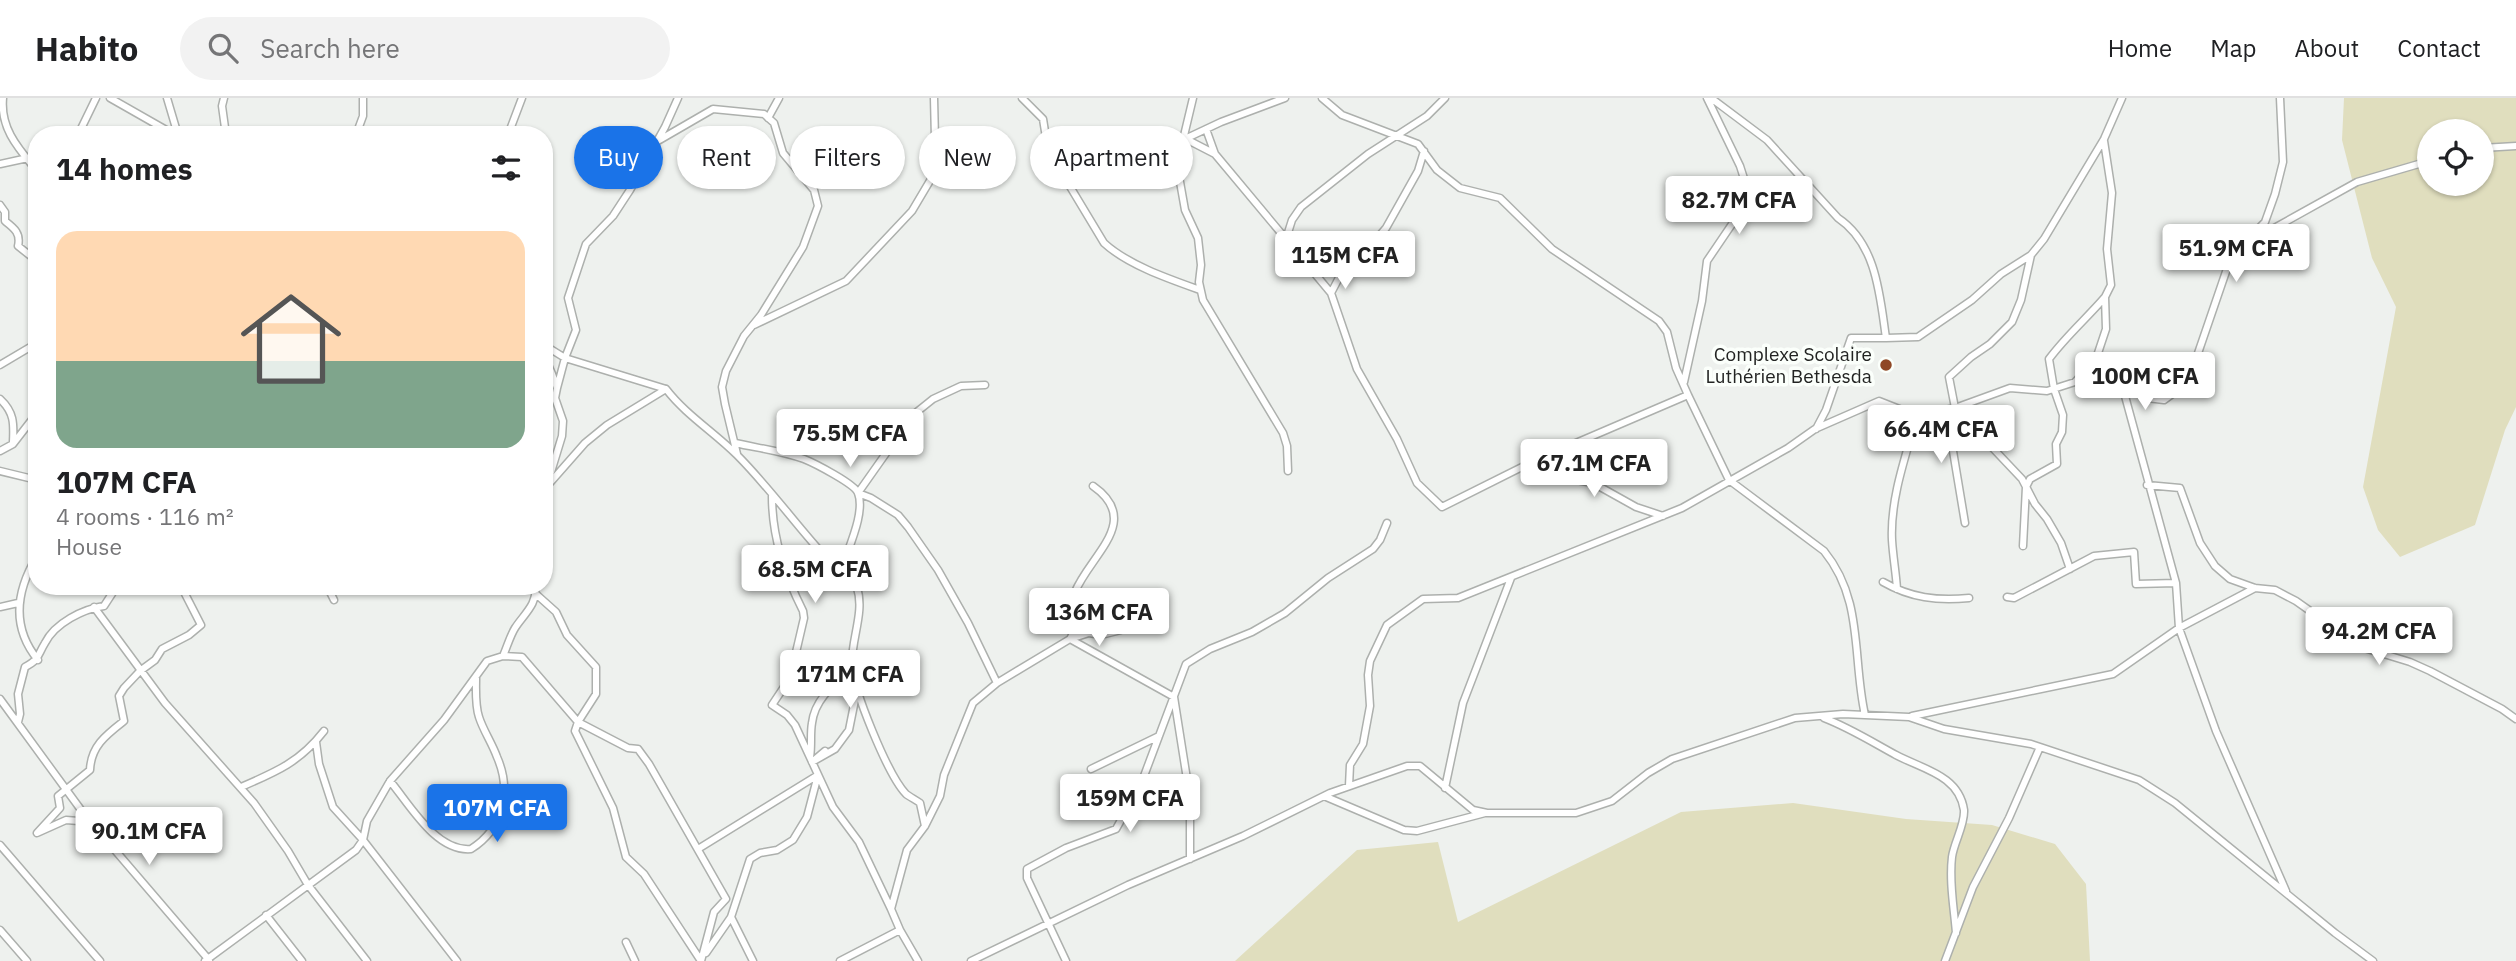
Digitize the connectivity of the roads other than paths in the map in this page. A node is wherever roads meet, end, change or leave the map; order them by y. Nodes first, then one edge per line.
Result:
1 (3, 98) edge
2 (96, 98) edge
3 (110, 98) edge
4 (167, 98) edge
5 (224, 98) edge
6 (363, 98) edge
7 (522, 98) edge
8 (678, 98) edge
9 (779, 98) edge
10 (934, 98) edge
11 (1022, 98) edge
12 (1193, 98) edge
13 (1285, 98) edge
14 (1322, 98) edge
15 (1445, 98) edge
16 (1709, 98) edge
17 (2122, 98) edge
18 (2280, 98) edge
19 (768, 118) junction
20 (82, 126) edge
21 (160, 126) edge
22 (174, 126) edge
23 (225, 126) edge
24 (359, 126) edge
25 (511, 126) edge
26 (1187, 126) edge
27 (663, 128) edge
28 (1206, 129) junction
29 (1193, 134) edge
30 (1400, 135) junction
31 (663, 138) edge
32 (2104, 139) junction
33 (1193, 143) edge
34 (2516, 146) edge
35 (2494, 147) edge
36 (1424, 151) junction
37 (1215, 154) junction
38 (26, 158) junction
39 (28, 160) edge
40 (0, 164) edge
41 (2417, 165) edge
42 (629, 189) edge
43 (1180, 189) edge
44 (0, 205) edge
45 (1286, 239) junction
46 (28, 254) edge
47 (2031, 255) junction
48 (2231, 257) junction
49 (1200, 290) junction
50 (1331, 293) junction
51 (2105, 297) junction
52 (751, 327) junction
53 (1886, 338) junction
54 (28, 348) edge
55 (553, 351) edge
56 (565, 358) junction
57 (2096, 359) junction
58 (0, 365) edge
59 (553, 378) edge
60 (1684, 384) junction
61 (985, 385) dead end
62 (2122, 385) junction
63 (557, 388) junction
64 (666, 389) junction
65 (2054, 389) junction
66 (1688, 395) junction
67 (0, 399) edge
68 (1955, 408) junction
69 (1917, 415) junction
70 (28, 425) edge
71 (1815, 429) junction
72 (734, 443) junction
73 (13, 444) junction
74 (0, 451) edge
75 (738, 456) junction
76 (1534, 461) junction
77 (553, 468) edge
78 (0, 471) edge
79 (1288, 471) dead end
80 (28, 478) edge
81 (553, 479) edge
82 (1730, 480) junction
83 (2147, 485) junction
84 (1093, 486) dead end
85 (2026, 487) junction
86 (858, 493) junction
87 (772, 495) junction
88 (1663, 516) junction
89 (1387, 523) dead end
90 (1965, 523) dead end
91 (2023, 546) dead end
92 (2070, 569) junction
93 (841, 572) junction
94 (28, 578) edge
95 (1511, 578) junction
96 (1883, 582) dead end
97 (2176, 583) junction
98 (1897, 589) junction
99 (2255, 589) junction
100 (111, 595) edge
101 (186, 595) edge
102 (332, 595) edge
103 (537, 595) joint
104 (2007, 597) dead end
105 (1969, 598) dead end
106 (334, 600) dead end
107 (18, 603) junction
108 (0, 607) edge
109 (94, 607) junction
110 (2179, 628) junction
111 (1121, 630) dead end
112 (1070, 639) junction
113 (503, 656) junction
114 (38, 660) junction
115 (852, 669) junction
116 (140, 671) junction
117 (476, 676) junction
118 (854, 682) junction
119 (997, 684) junction
120 (1174, 697) junction
121 (0, 699) edge
122 (1865, 715) junction
123 (1823, 717) junction
124 (1909, 717) junction
125 (2516, 719) edge
126 (18, 722) junction
127 (578, 722) junction
128 (324, 731) dead end
129 (1159, 736) junction
130 (316, 742) junction
131 (2040, 747) junction
132 (825, 751) dead end
133 (811, 761) junction
134 (1091, 769) dead end
135 (818, 775) junction
136 (390, 780) junction
137 (1349, 786) junction
138 (240, 787) junction
139 (68, 788) junction
140 (1445, 788) junction
141 (1324, 796) junction
142 (1487, 813) junction
143 (92, 822) junction
144 (925, 826) junction
145 (363, 840) junction
146 (0, 845) edge
147 (698, 849) junction
148 (1190, 859) junction
149 (308, 885) junction
150 (2286, 892) junction
151 (891, 909) junction
152 (266, 915) junction
153 (731, 917) junction
154 (1049, 922) junction
155 (0, 930) edge
156 (900, 930) junction
157 (1956, 933) junction
158 (626, 942) dead end
159 (208, 960) edge
160 (27, 961) edge
161 (100, 961) edge
162 (302, 961) edge
163 (367, 961) edge
164 (457, 961) edge
165 (635, 961) edge
166 (701, 961) edge
167 (753, 961) edge
168 (839, 961) edge
169 (918, 961) edge
170 (971, 961) edge
171 (1066, 961) edge
172 (1945, 961) edge
173 (2374, 961) edge

1 - 38 street
2 - 20 street
3 - 21 street
4 - 22 street
5 - 23 street
6 - 24 street
7 - 25 street
8 - 27 street
9 - 19 street
10 - 52 street
11 - 49 street
12 - 26 street
13 - 28 street
14 - 30 street
15 - 30 street
16 - 53 street
16 - 60 street
17 - 32 street
18 - 48 street
19 - 31 street
19 - 52 street
28 - 29 street
28 - 37 street
30 - 36 street
30 - 45 street
32 - 47 street
32 - 51 street
33 - 37 street
34 - 35 street
36 - 50 street
36 - 60 street
37 - 45 street
38 - 39 street
38 - 40 street
41 - 48 street
42 - 56 street
43 - 49 street
44 - 46 street
45 - 50 street
47 - 53 street
47 - 68 street
48 - 62 street
49 - 79 street
50 - 76 street
51 - 57 street
51 - 65 street
52 - 72 street
53 - 71 street
54 - 58 street
55 - 56 street
56 - 63 street
56 - 64 street
57 - 62 street
57 - 65 street
59 - 63 street
60 - 66 street
61 - 86 street
62 - 83 street
63 - 77 street
64 - 75 street
64 - 81 street
65 - 68 street
65 - 85 street
66 - 76 street
66 - 82 street
67 - 73 street
68 - 69 street
68 - 85 street
68 - 90 street
69 - 71 street
69 - 98 street
70 - 73 street
71 - 82 street
72 - 75 street
72 - 86 street
73 - 74 street
75 - 87 street
76 - 88 street
78 - 80 street
82 - 88 street
82 - 122 street
83 - 97 street
83 - 99 street
84 - 112 street
85 - 91 street
85 - 92 street
86 - 93 street
86 - 119 street
87 - 93 street
87 - 133 street
88 - 95 street
89 - 120 street
92 - 97 street
92 - 104 street
93 - 115 street
94 - 107 street
95 - 137 street
95 - 140 street
96 - 98 street
97 - 110 street
98 - 105 street
99 - 110 street
99 - 125 street
100 - 109 street
101 - 116 street
102 - 106 street
103 - 113 street
103 - 127 street
107 - 108 street
107 - 114 street
109 - 114 street
109 - 116 street
110 - 124 street
110 - 150 street
111 - 112 street
112 - 119 street
112 - 120 street
113 - 117 street
113 - 127 street
114 - 126 street
115 - 118 street
115 - 133 street
116 - 138 street
116 - 139 street
117 - 136 street
117 - 136 street
118 - 133 street
118 - 144 street
119 - 144 street
120 - 129 street
120 - 148 street
121 - 126 street
122 - 123 street
122 - 124 street
123 - 142 street
123 - 157 street
124 - 131 street
126 - 139 street
127 - 147 street
127 - 166 street
128 - 130 street
129 - 134 street
129 - 154 street
130 - 138 street
130 - 145 street
131 - 150 street
131 - 157 street
132 - 133 street
133 - 135 street
135 - 147 street
135 - 151 street
135 - 153 street
136 - 145 street
137 - 140 street
137 - 141 street
138 - 149 street
139 - 143 street
139 - 143 street
140 - 142 street
141 - 142 street
141 - 148 street
143 - 159 street
144 - 151 street
145 - 149 street
145 - 164 street
146 - 161 street
147 - 166 street
148 - 154 street
149 - 152 street
149 - 163 street
150 - 173 street
151 - 156 street
152 - 159 street
152 - 162 street
153 - 166 street
153 - 167 street
154 - 170 street
154 - 171 street
155 - 160 street
156 - 168 street
156 - 169 street
157 - 172 street
158 - 165 street

